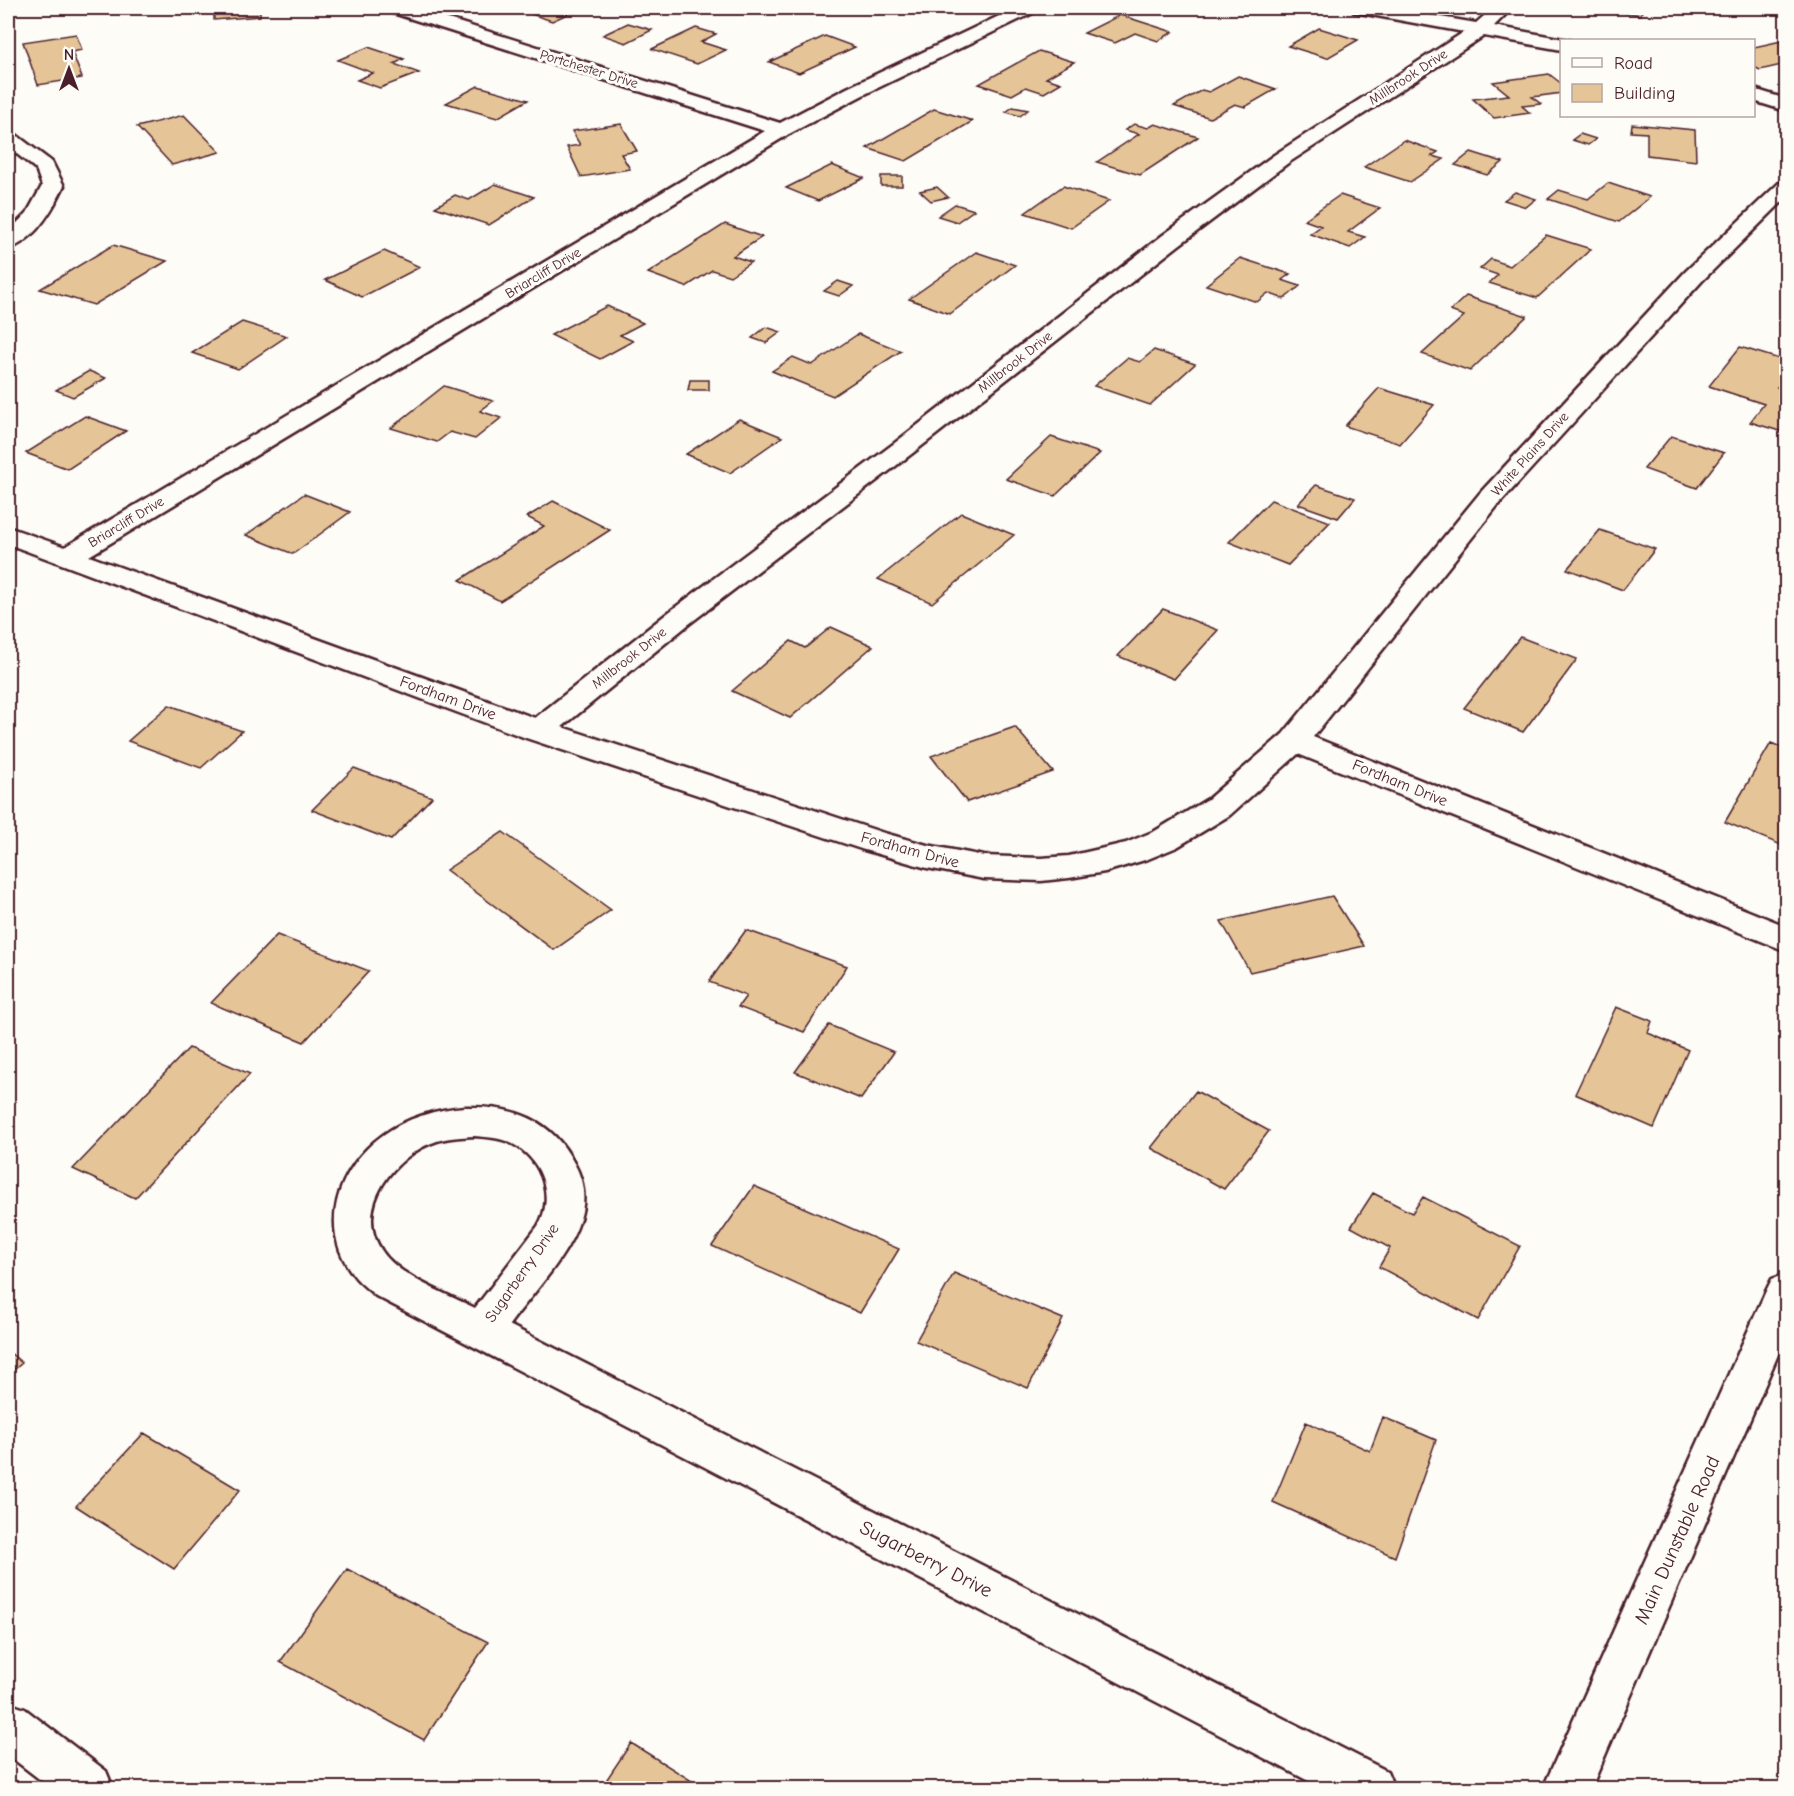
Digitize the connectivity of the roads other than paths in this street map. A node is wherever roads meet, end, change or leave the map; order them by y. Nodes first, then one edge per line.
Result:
1 (396, 8) edge
2 (1029, 8) edge
3 (1360, 8) edge
4 (1503, 8) edge
5 (1481, 29) junction
6 (1560, 44) edge
7 (1755, 95) edge
8 (1786, 105) edge
9 (782, 130) junction
10 (8, 138) edge
11 (1786, 187) edge
12 (8, 242) edge
13 (8, 536) edge
14 (67, 557) junction
15 (537, 731) junction
16 (1294, 741) junction
17 (1786, 939) edge
18 (1786, 1291) edge
19 (482, 1330) junction
20 (8, 1726) edge
21 (89, 1788) edge
22 (1370, 1788) edge
23 (1567, 1788) edge

1 - 9 street, Portchester Drive
2 - 9 street, Briarcliff Drive
3 - 5 street
4 - 5 street, Millbrook Drive
5 - 6 street
5 - 15 street, Millbrook Drive
7 - 8 street
9 - 14 street, Briarcliff Drive
10 - 12 street
11 - 16 street, White Plains Drive
13 - 14 street, Fordham Drive
14 - 15 street, Fordham Drive
15 - 16 street, Fordham Drive
16 - 17 street, Fordham Drive
18 - 23 street, Main Dunstable Road
19 - 19 street, Sugarberry Drive
19 - 22 street, Sugarberry Drive
20 - 21 street

